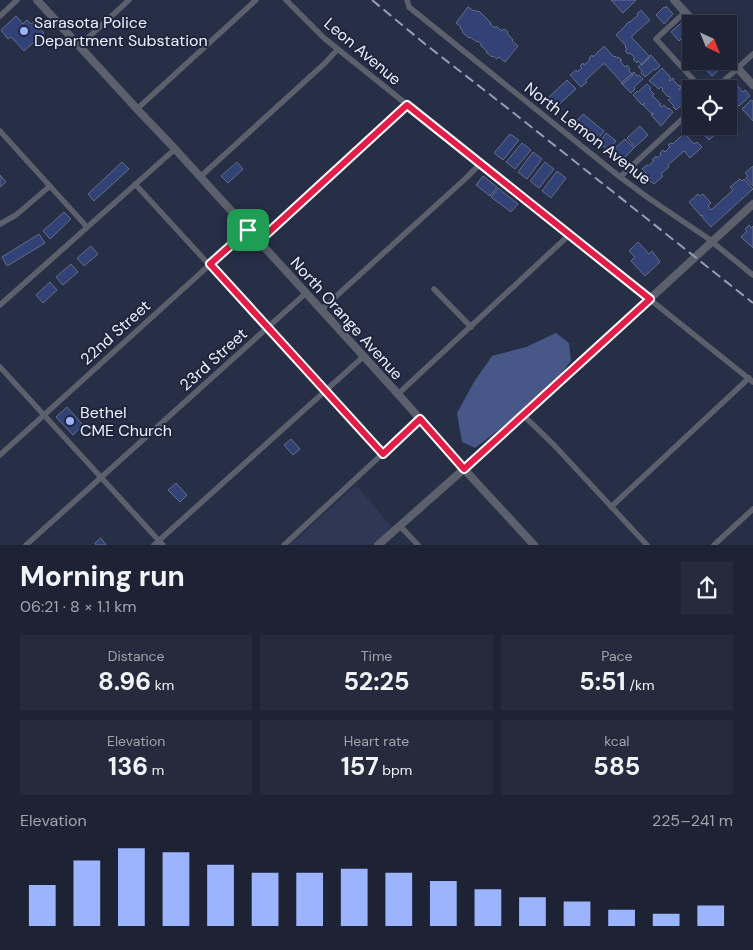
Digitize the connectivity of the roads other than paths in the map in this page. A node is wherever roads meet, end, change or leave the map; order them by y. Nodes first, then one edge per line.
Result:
1 (18, 0) edge
2 (37, 0) edge
3 (129, 0) edge
4 (256, 0) edge
5 (286, 0) edge
6 (407, 0) edge
7 (674, 0) edge
8 (685, 12) junction
9 (688, 15) edge
10 (0, 16) edge
11 (79, 46) junction
12 (338, 49) junction
13 (753, 54) edge
14 (738, 67) edge
15 (738, 69) edge
16 (735, 70) edge
17 (694, 80) edge
18 (725, 80) edge
19 (753, 85) edge
20 (407, 105) junction
21 (137, 109) junction
22 (682, 119) edge
23 (0, 131) edge
24 (176, 149) junction
25 (480, 164) junction
26 (200, 177) junction
27 (620, 177) junction
28 (136, 184) junction
29 (50, 186) junction
30 (753, 204) edge
31 (0, 224) edge
32 (87, 227) junction
33 (248, 230) junction
34 (569, 235) junction
35 (259, 241) junction
36 (712, 242) junction
37 (210, 264) junction
38 (753, 276) edge
39 (434, 289) dead end
40 (306, 293) junction
41 (650, 299) junction
42 (0, 305) edge
43 (321, 310) junction
44 (471, 327) junction
45 (268, 328) junction
46 (364, 356) junction
47 (0, 367) edge
48 (751, 380) edge
49 (325, 391) junction
50 (398, 394) junction
51 (44, 415) junction
52 (523, 415) junction
53 (420, 419) junction
54 (0, 454) edge
55 (383, 454) junction
56 (464, 469) junction
57 (102, 478) junction
58 (611, 507) junction
59 (753, 508) edge
60 (400, 526) junction
61 (159, 544) edge
62 (26, 545) edge
63 (284, 545) edge
64 (378, 545) edge
65 (418, 545) edge
66 (534, 545) edge
67 (647, 545) edge
68 (714, 545) edge

1 - 10 street
2 - 11 street, North Orange Avenue
3 - 11 street
4 - 21 street
5 - 12 street, Leon Avenue
6 - 27 street, North Lemon Avenue
7 - 8 street
8 - 9 street
8 - 17 street
11 - 21 street, North Orange Avenue
12 - 20 street, Leon Avenue
12 - 26 street
13 - 14 street
15 - 19 street
16 - 18 street
20 - 25 street, Leon Avenue
20 - 35 street
21 - 24 street, North Orange Avenue
22 - 27 street
23 - 29 street
24 - 26 street, North Orange Avenue
24 - 28 street
25 - 34 street, Leon Avenue
25 - 43 street
26 - 33 street, North Orange Avenue
27 - 36 street, North Lemon Avenue
28 - 32 street
28 - 37 street
29 - 31 street
29 - 32 street
30 - 36 street
32 - 42 street
33 - 35 street, North Orange Avenue
33 - 37 street, 22nd Street
34 - 41 street, Leon Avenue
34 - 44 street
35 - 40 street, North Orange Avenue
36 - 38 street, North Lemon Avenue
36 - 41 street
37 - 45 street
37 - 51 street, 22nd Street
39 - 44 street
40 - 43 street, North Orange Avenue
40 - 45 street, 23rd Street
41 - 48 street, Leon Avenue
41 - 52 street
43 - 46 street, North Orange Avenue
44 - 50 street
45 - 49 street
45 - 57 street, 23rd Street
46 - 49 street
46 - 50 street, North Orange Avenue
47 - 51 street
48 - 58 street
49 - 55 street
49 - 61 street
50 - 53 street, North Orange Avenue
51 - 54 street, 22nd Street
51 - 57 street
52 - 56 street
52 - 58 street
53 - 55 street
53 - 56 street, North Orange Avenue
55 - 63 street
56 - 60 street
56 - 66 street, North Orange Avenue
57 - 61 street
57 - 62 street, 23rd Street
58 - 67 street
59 - 68 street
60 - 64 street
60 - 65 street

